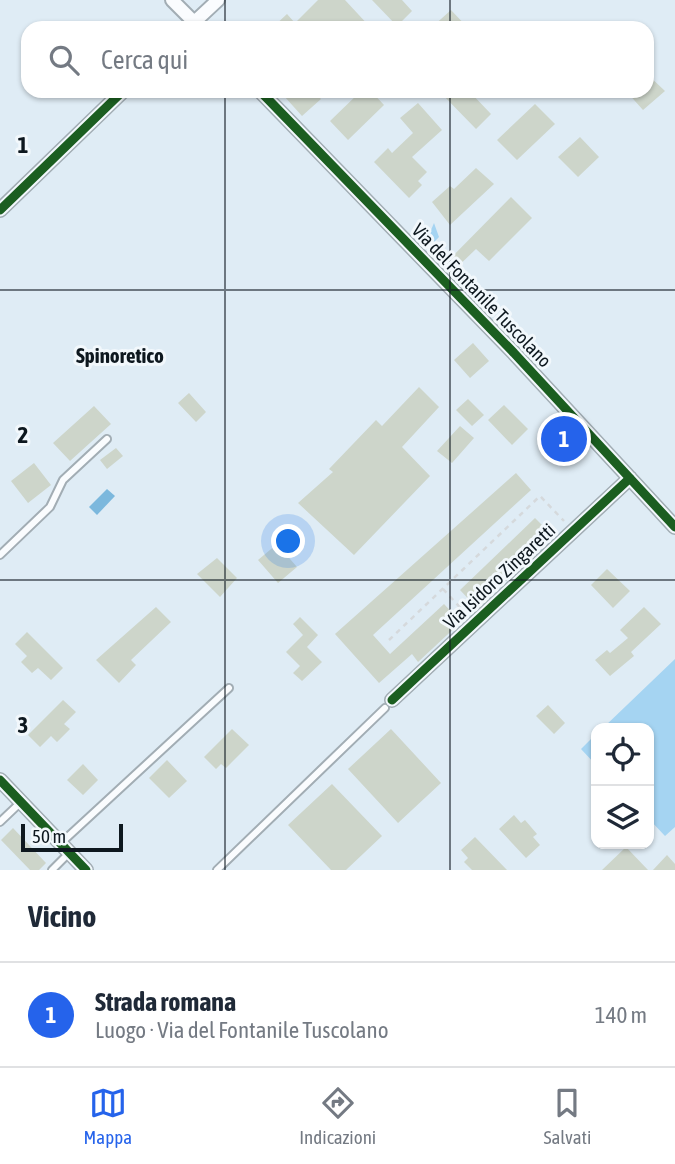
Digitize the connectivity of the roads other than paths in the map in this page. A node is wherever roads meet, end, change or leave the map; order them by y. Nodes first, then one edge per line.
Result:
1 (172, 0) edge
2 (218, 0) edge
3 (190, 21) edge
4 (199, 21) edge
5 (116, 98) edge
6 (267, 98) edge
7 (0, 211) edge
8 (107, 439) dead end
9 (629, 478) junction
10 (675, 527) edge
11 (0, 555) edge
12 (229, 688) dead end
13 (389, 704) joint
14 (0, 780) edge
15 (21, 802) junction
16 (0, 822) edge
17 (65, 848) junction
18 (52, 870) edge
19 (86, 870) edge
20 (217, 870) edge

1 - 3 street
2 - 4 street
5 - 7 street
6 - 9 street, Via del Fontanile Tuscolano
8 - 11 lane
9 - 10 street, Via del Fontanile Tuscolano
9 - 13 street, Via Isidoro Zingaretti
12 - 17 lane
13 - 20 lane
14 - 15 street
15 - 16 lane
15 - 17 street
17 - 18 lane
17 - 19 street

